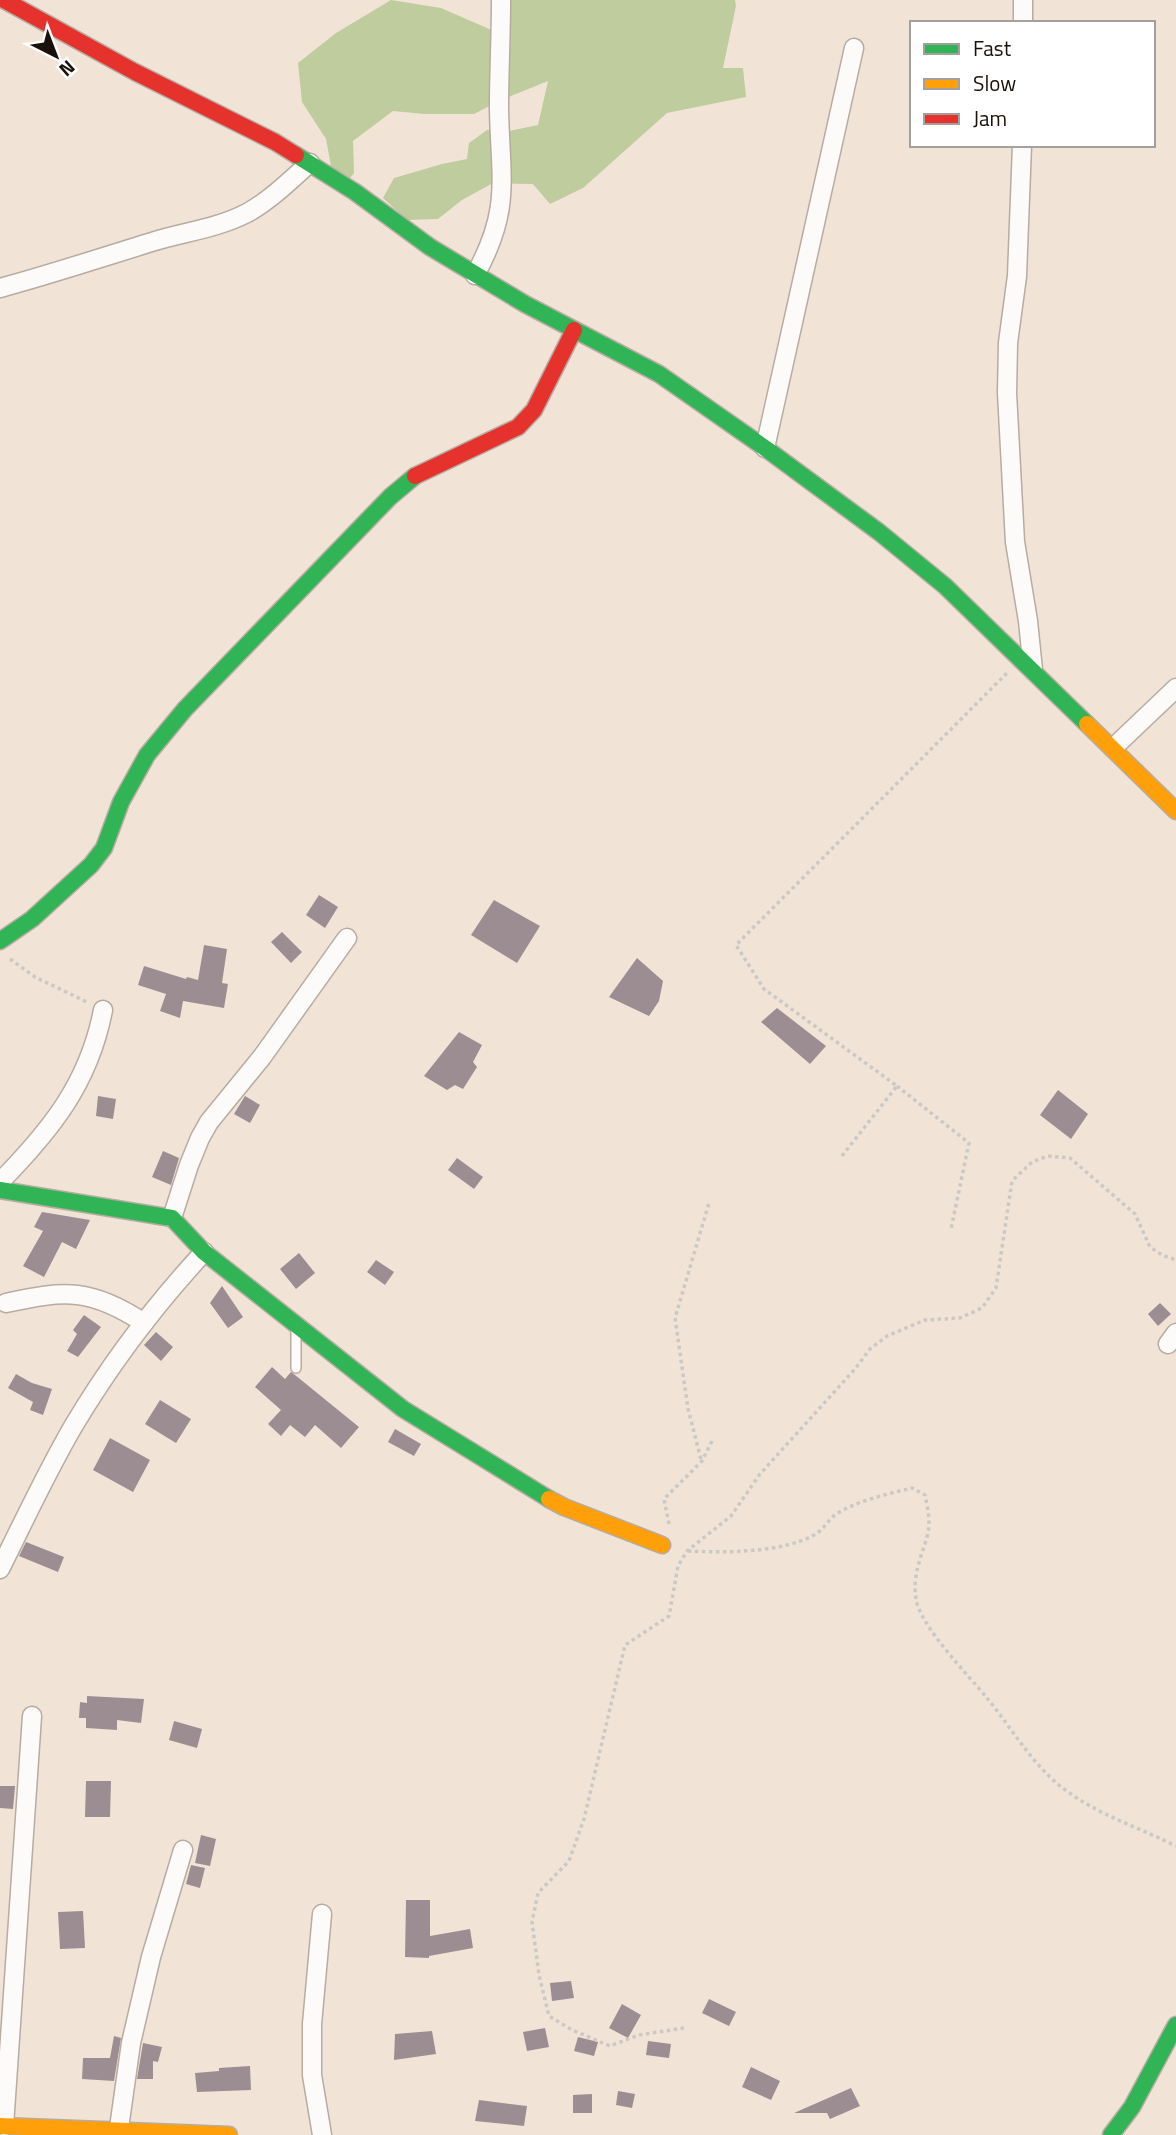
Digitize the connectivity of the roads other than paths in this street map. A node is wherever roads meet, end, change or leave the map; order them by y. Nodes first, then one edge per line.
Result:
1 (4, 0) edge
2 (501, 0) edge
3 (1023, 0) edge
4 (1023, 21) edge
5 (854, 48) dead end
6 (1022, 147) edge
7 (310, 163) junction
8 (475, 275) junction
9 (0, 288) edge
10 (574, 330) junction
11 (765, 448) junction
12 (1027, 665) junction
13 (1176, 688) edge
14 (1113, 748) junction
15 (1176, 811) edge
16 (347, 938) dead end
17 (0, 941) edge
18 (103, 1010) road end
19 (0, 1182) edge
20 (0, 1190) edge
21 (172, 1218) junction
22 (204, 1252) junction
23 (6, 1303) dead end
24 (144, 1323) junction
25 (296, 1323) junction
26 (296, 1368) dead end
27 (662, 1545) road end
28 (0, 1569) edge
29 (32, 1716) dead end
30 (183, 1850) dead end
31 (322, 1914) dead end
32 (1176, 2025) edge
33 (2, 2126) edge
34 (118, 2133) edge
35 (229, 2135) edge
36 (322, 2135) edge
37 (1111, 2135) edge

1 - 7 street
2 - 8 street
3 - 4 street
5 - 11 street
6 - 12 street
7 - 8 street
7 - 9 street
8 - 10 street
10 - 11 street
10 - 17 street
11 - 12 street
12 - 14 street
13 - 14 street
14 - 15 street
16 - 21 street
18 - 19 street
20 - 21 street
21 - 22 street
22 - 24 street
22 - 25 street
23 - 24 street
24 - 28 street
25 - 26 lane
25 - 27 street
29 - 33 street
30 - 34 street
31 - 36 street
32 - 37 street
33 - 34 street
34 - 35 street

